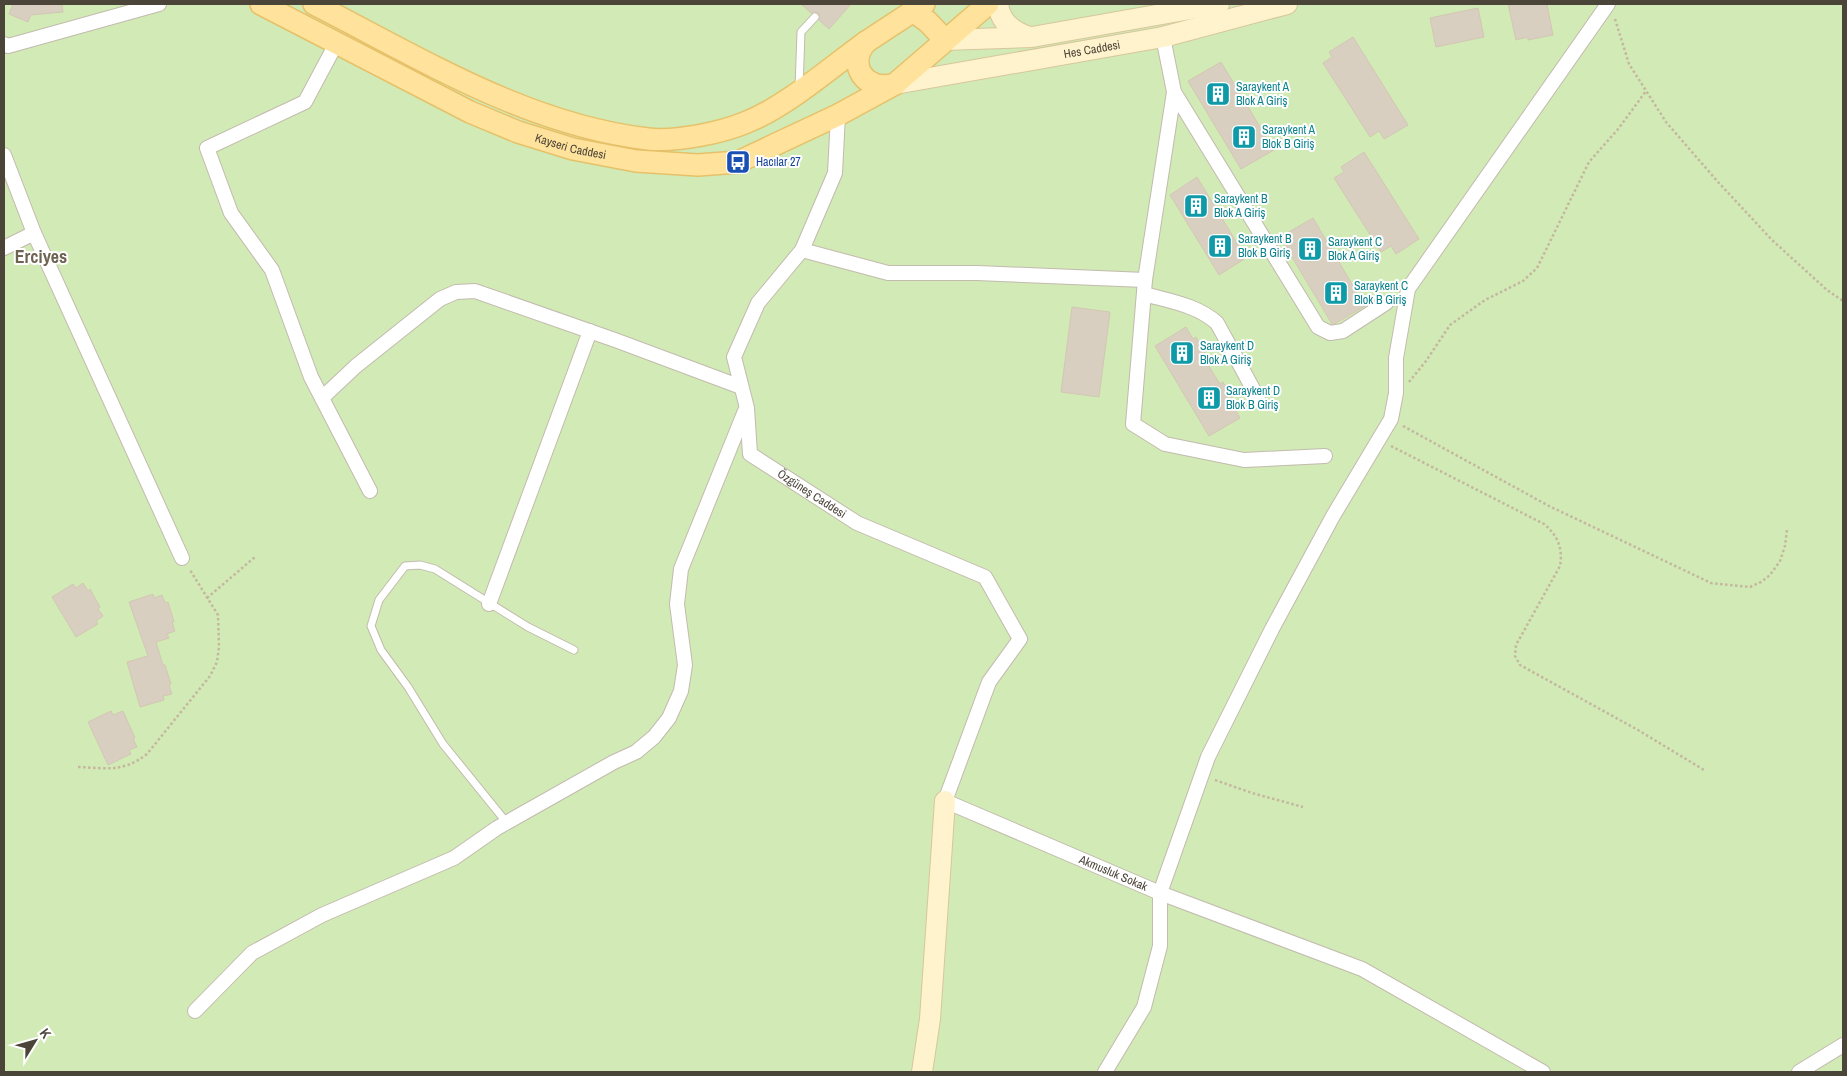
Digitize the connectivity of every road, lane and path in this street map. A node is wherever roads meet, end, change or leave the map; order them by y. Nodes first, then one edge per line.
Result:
1 (158, 4) edge
2 (261, 4) edge
3 (314, 4) edge
4 (988, 4) edge
5 (998, 4) edge
6 (1219, 4) edge
7 (1287, 4) edge
8 (914, 6) edge
9 (1610, 8) edge
10 (815, 17) dead end
11 (1163, 36) junction
12 (1032, 37) junction
13 (869, 39) junction
14 (945, 40) junction
15 (337, 42) junction
16 (5, 46) edge
17 (898, 82) junction
18 (799, 92) junction
19 (1174, 92) junction
20 (1646, 92) junction
21 (838, 115) junction
22 (4, 155) edge
23 (34, 233) junction
24 (4, 248) edge
25 (802, 250) junction
26 (1145, 287) junction
27 (1843, 301) edge
28 (1386, 304) dead end
29 (590, 331) junction
30 (741, 387) junction
31 (1396, 393) junction
32 (322, 398) junction
33 (1258, 398) dead end
34 (747, 408) junction
35 (1391, 419) junction
36 (1379, 440) junction
37 (1325, 456) dead end
38 (370, 491) dead end
39 (1787, 530) dead end
40 (255, 557) dead end
41 (182, 558) joint
42 (207, 598) junction
43 (489, 604) junction
44 (574, 650) dead end
45 (78, 767) dead end
46 (1704, 770) dead end
47 (1202, 775) junction
48 (945, 801) junction
49 (1303, 807) dead end
50 (507, 822) junction
51 (1160, 893) junction
52 (196, 1011) dead end
53 (1842, 1048) edge
54 (922, 1072) edge
55 (1104, 1072) edge
56 (1543, 1072) edge
57 (1799, 1072) edge

1 - 16 street
2 - 15 main road, Kayseri Caddesi
3 - 18 main road, Kayseri Caddesi
4 - 14 main road, Kayseri Caddesi
5 - 12 street
6 - 12 street, Hes Caddesi
7 - 11 street, Hes Caddesi
8 - 13 main road, Kayseri Caddesi
8 - 14 main road
9 - 20 path
9 - 31 street
10 - 18 lane
11 - 17 street, Hes Caddesi
11 - 19 street
12 - 14 street, Hes Caddesi
13 - 17 main road
13 - 18 main road, Kayseri Caddesi
14 - 17 main road, Kayseri Caddesi
15 - 21 main road, Kayseri Caddesi
15 - 32 street
17 - 21 main road, Kayseri Caddesi
19 - 26 street
19 - 28 street
20 - 27 path
20 - 31 path
21 - 25 street, Özgüneş Caddesi
22 - 23 street
23 - 24 street
23 - 41 street
25 - 26 street
25 - 30 street, Özgüneş Caddesi
26 - 33 street
26 - 37 street
29 - 30 street
29 - 32 street
29 - 43 street
30 - 34 street, Özgüneş Caddesi
31 - 35 street
32 - 38 street
34 - 48 street, Özgüneş Caddesi
34 - 50 street
35 - 36 street
35 - 39 path
36 - 46 path
36 - 47 street
40 - 42 path
41 - 42 path
42 - 45 path
43 - 44 lane
43 - 50 lane
47 - 49 path
47 - 51 street
48 - 51 street, Akmusluk Sokak
48 - 54 street
50 - 52 street
51 - 55 street, Akmusluk Sokak
51 - 56 street
53 - 57 street

